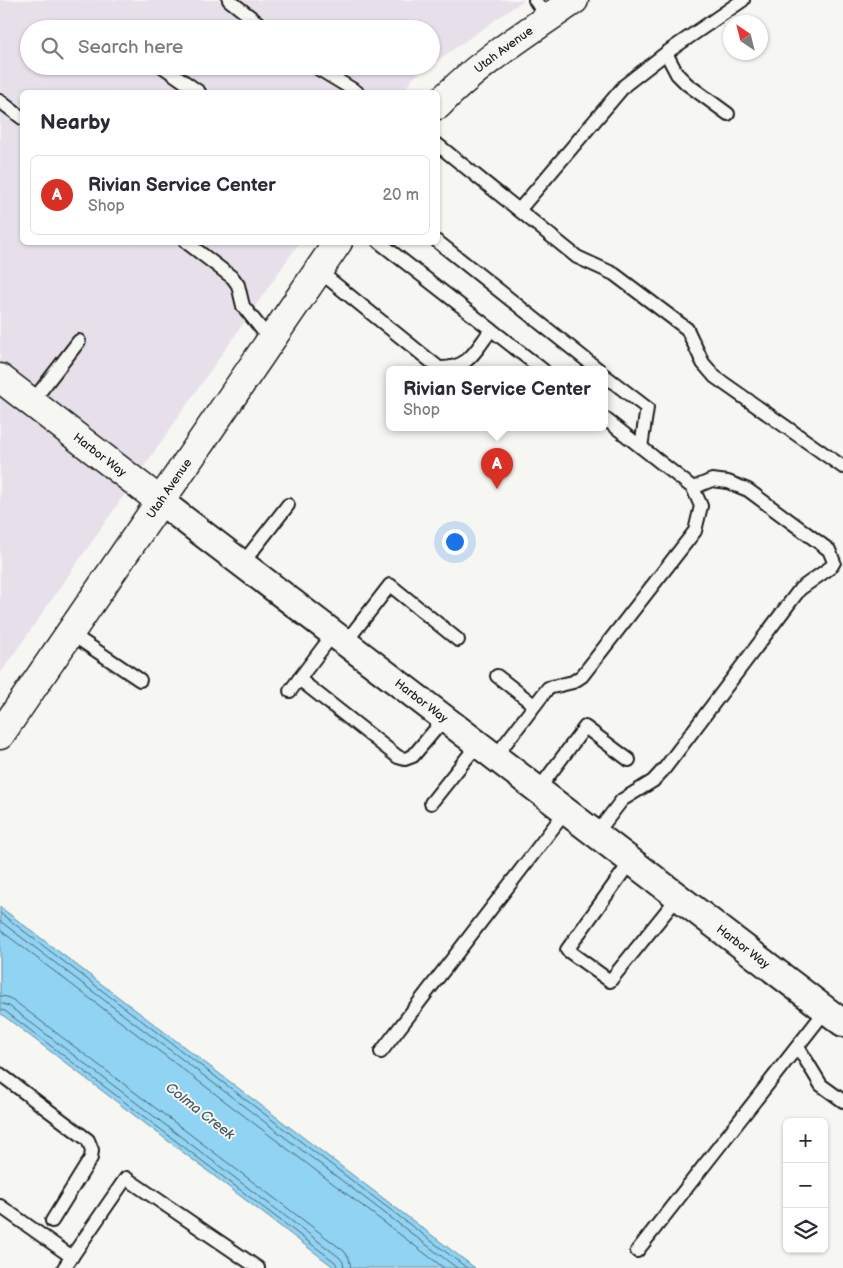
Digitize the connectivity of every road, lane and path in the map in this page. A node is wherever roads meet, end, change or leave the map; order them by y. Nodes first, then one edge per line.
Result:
1 (228, 0) edge
2 (574, 0) edge
3 (743, 0) edge
4 (541, 9) edge
5 (254, 20) edge
6 (666, 53) junction
7 (175, 75) edge
8 (329, 75) edge
9 (196, 90) edge
10 (354, 90) edge
11 (0, 101) edge
12 (440, 103) edge
13 (728, 114) dead end
14 (20, 116) edge
15 (440, 147) edge
16 (519, 210) junction
17 (440, 244) edge
18 (190, 245) edge
19 (336, 245) edge
20 (383, 245) edge
21 (319, 270) junction
22 (491, 330) junction
23 (79, 341) dead end
24 (271, 341) junction
25 (438, 366) edge
26 (459, 366) edge
27 (538, 366) edge
28 (594, 366) edge
29 (0, 378) edge
30 (608, 378) edge
31 (32, 402) junction
32 (608, 421) edge
33 (641, 446) junction
34 (843, 468) edge
35 (693, 488) junction
36 (160, 501) junction
37 (288, 505) dead end
38 (242, 564) junction
39 (70, 633) junction
40 (339, 638) junction
41 (458, 640) dead end
42 (497, 676) dead end
43 (299, 679) junction
44 (140, 680) dead end
45 (290, 691) dead end
46 (534, 705) junction
47 (444, 718) junction
48 (0, 735) edge
49 (486, 750) junction
50 (629, 760) dead end
51 (538, 790) junction
52 (431, 802) dead end
53 (566, 811) junction
54 (596, 834) junction
55 (631, 861) junction
56 (678, 897) junction
57 (838, 1019) edge
58 (798, 1047) junction
59 (381, 1052) dead end
60 (0, 1074) edge
61 (843, 1101) edge
62 (0, 1206) edge
63 (52, 1221) dead end
64 (637, 1251) dead end
65 (68, 1263) edge
66 (258, 1268) edge

1 - 5 lane
2 - 4 street, Utah Avenue
3 - 6 lane
4 - 12 street, Utah Avenue
6 - 13 lane
6 - 16 lane
7 - 9 lane
8 - 10 lane
11 - 14 lane
15 - 16 lane
16 - 34 lane
17 - 28 lane
18 - 24 lane
19 - 21 street, Utah Avenue
20 - 22 lane
21 - 24 street, Utah Avenue
21 - 25 lane
22 - 26 lane
22 - 27 lane
23 - 31 lane
24 - 36 street, Utah Avenue
29 - 31 street, Harbor Way
30 - 33 lane
31 - 36 street, Harbor Way
32 - 33 lane
33 - 35 lane
35 - 46 lane
35 - 54 lane
36 - 38 street, Harbor Way
36 - 39 street, Utah Avenue
37 - 38 lane
38 - 40 street, Harbor Way
39 - 44 lane
39 - 48 street, Utah Avenue
40 - 41 lane
40 - 43 lane
40 - 47 street, Harbor Way
42 - 46 lane
43 - 45 lane
43 - 47 lane
46 - 49 lane
47 - 49 street, Harbor Way
49 - 51 street, Harbor Way
49 - 52 lane
50 - 51 lane
51 - 53 street, Harbor Way
53 - 54 street, Harbor Way
53 - 59 lane
54 - 55 street, Harbor Way
55 - 56 street, Harbor Way
55 - 56 lane
56 - 57 street, Harbor Way
57 - 58 lane
58 - 61 lane
58 - 64 lane
60 - 63 lane
62 - 65 lane
65 - 66 lane

